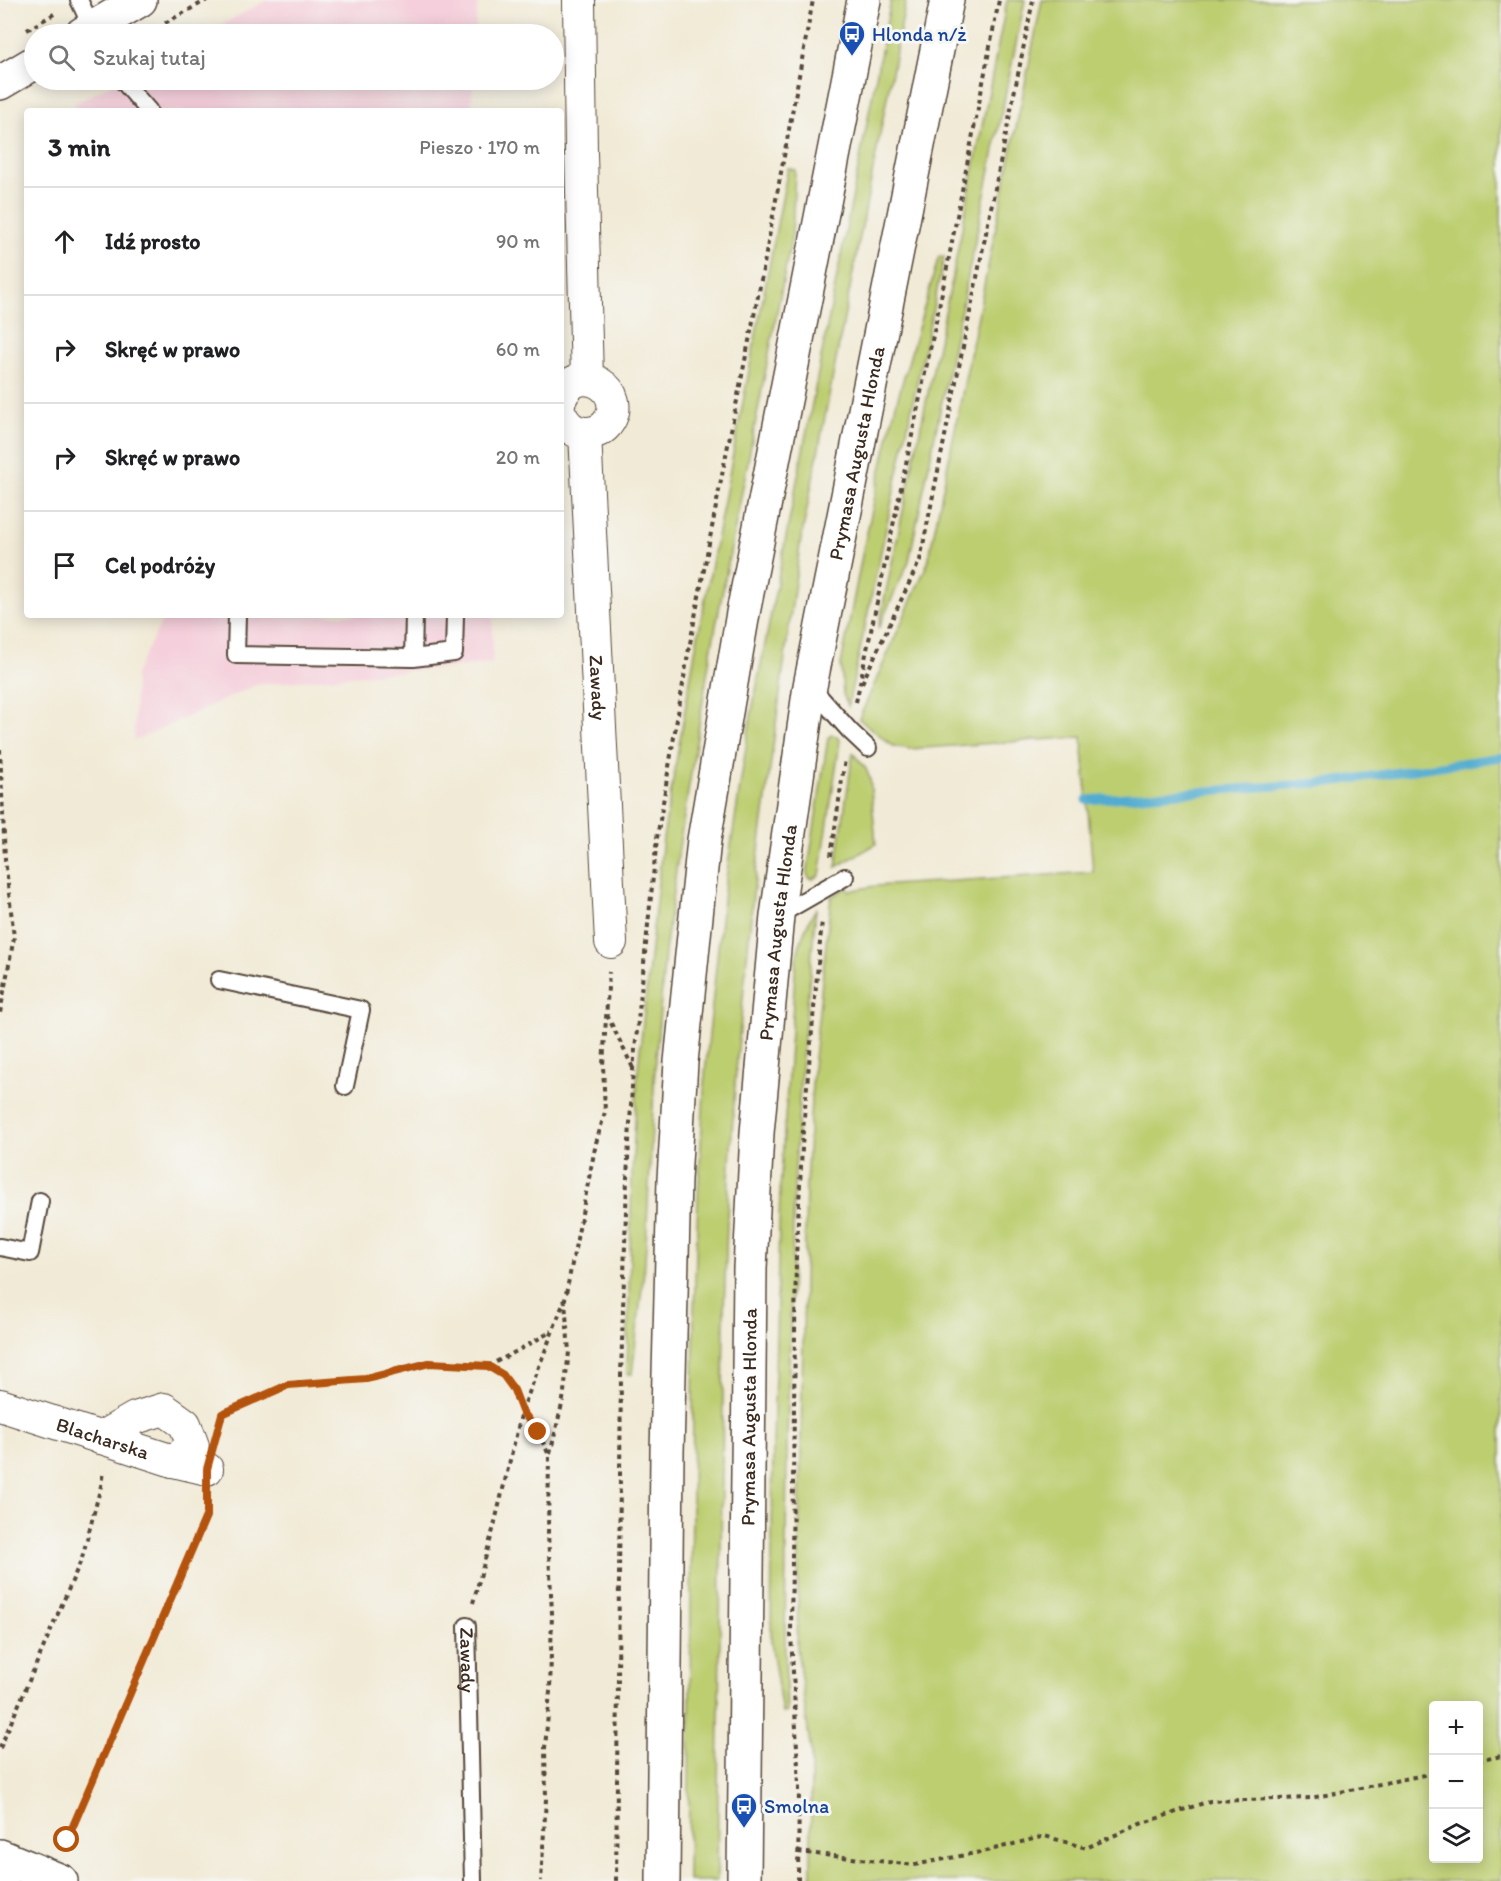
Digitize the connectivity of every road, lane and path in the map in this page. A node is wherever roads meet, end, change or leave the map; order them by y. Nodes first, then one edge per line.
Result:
1 (140, 0) edge
2 (207, 0) edge
3 (579, 0) edge
4 (864, 0) edge
5 (947, 0) edge
6 (1033, 0) edge
7 (59, 12) dead end
8 (49, 24) edge
9 (87, 24) edge
10 (163, 24) edge
11 (24, 53) edge
12 (0, 83) edge
13 (131, 90) edge
14 (146, 108) edge
15 (587, 379) junction
16 (564, 394) edge
17 (573, 424) edge
18 (237, 618) edge
19 (414, 618) edge
20 (454, 618) edge
21 (413, 658) junction
22 (810, 687) junction
23 (859, 689) dead end
24 (868, 747) dead end
25 (0, 749) edge
26 (845, 877) dead end
27 (777, 916) junction
28 (611, 942) joint
29 (219, 980) dead end
30 (0, 1012) edge
31 (607, 1014) junction
32 (633, 1069) dead end
33 (345, 1086) dead end
34 (40, 1202) dead end
35 (0, 1247) edge
36 (565, 1299) junction
37 (553, 1330) junction
38 (488, 1366) junction
39 (0, 1405) edge
40 (522, 1411) junction
41 (104, 1439) junction
42 (549, 1455) junction
43 (173, 1461) junction
44 (207, 1469) junction
45 (467, 1626) joint
46 (0, 1748) edge
47 (798, 1748) dead end
48 (1501, 1756) edge
49 (1483, 1760) edge
50 (1429, 1774) edge
51 (63, 1848) dead end
52 (798, 1852) junction
53 (5, 1866) edge
54 (61, 1881) edge
55 (473, 1881) edge
56 (542, 1881) edge
57 (663, 1881) edge
58 (744, 1881) edge
59 (798, 1881) edge

1 - 9 main road
2 - 10 path
3 - 15 street
4 - 57 main road
5 - 22 main road, Prymasa Augusta Hlonda
6 - 23 path
7 - 8 path
11 - 12 main road
13 - 14 lane
15 - 16 street
15 - 17 street, Zawady
17 - 28 street, Zawady
18 - 21 lane
19 - 21 lane
20 - 21 lane
22 - 24 lane
22 - 27 main road, Prymasa Augusta Hlonda
25 - 30 path
26 - 27 lane
27 - 58 main road, Prymasa Augusta Hlonda
28 - 31 path
29 - 33 lane
31 - 32 path
31 - 36 path
34 - 35 lane
36 - 37 path, Zawady
36 - 42 path
37 - 38 path
37 - 40 path, Zawady
38 - 40 path
38 - 44 path
39 - 41 street, Blacharska
40 - 42 path
40 - 45 path, Zawady
41 - 43 street, Blacharska
41 - 43 street
41 - 46 path
42 - 56 path
43 - 44 street, Blacharska
44 - 51 path
45 - 55 lane, Zawady
47 - 52 path
48 - 49 path
50 - 52 path
52 - 59 path
53 - 54 main road

